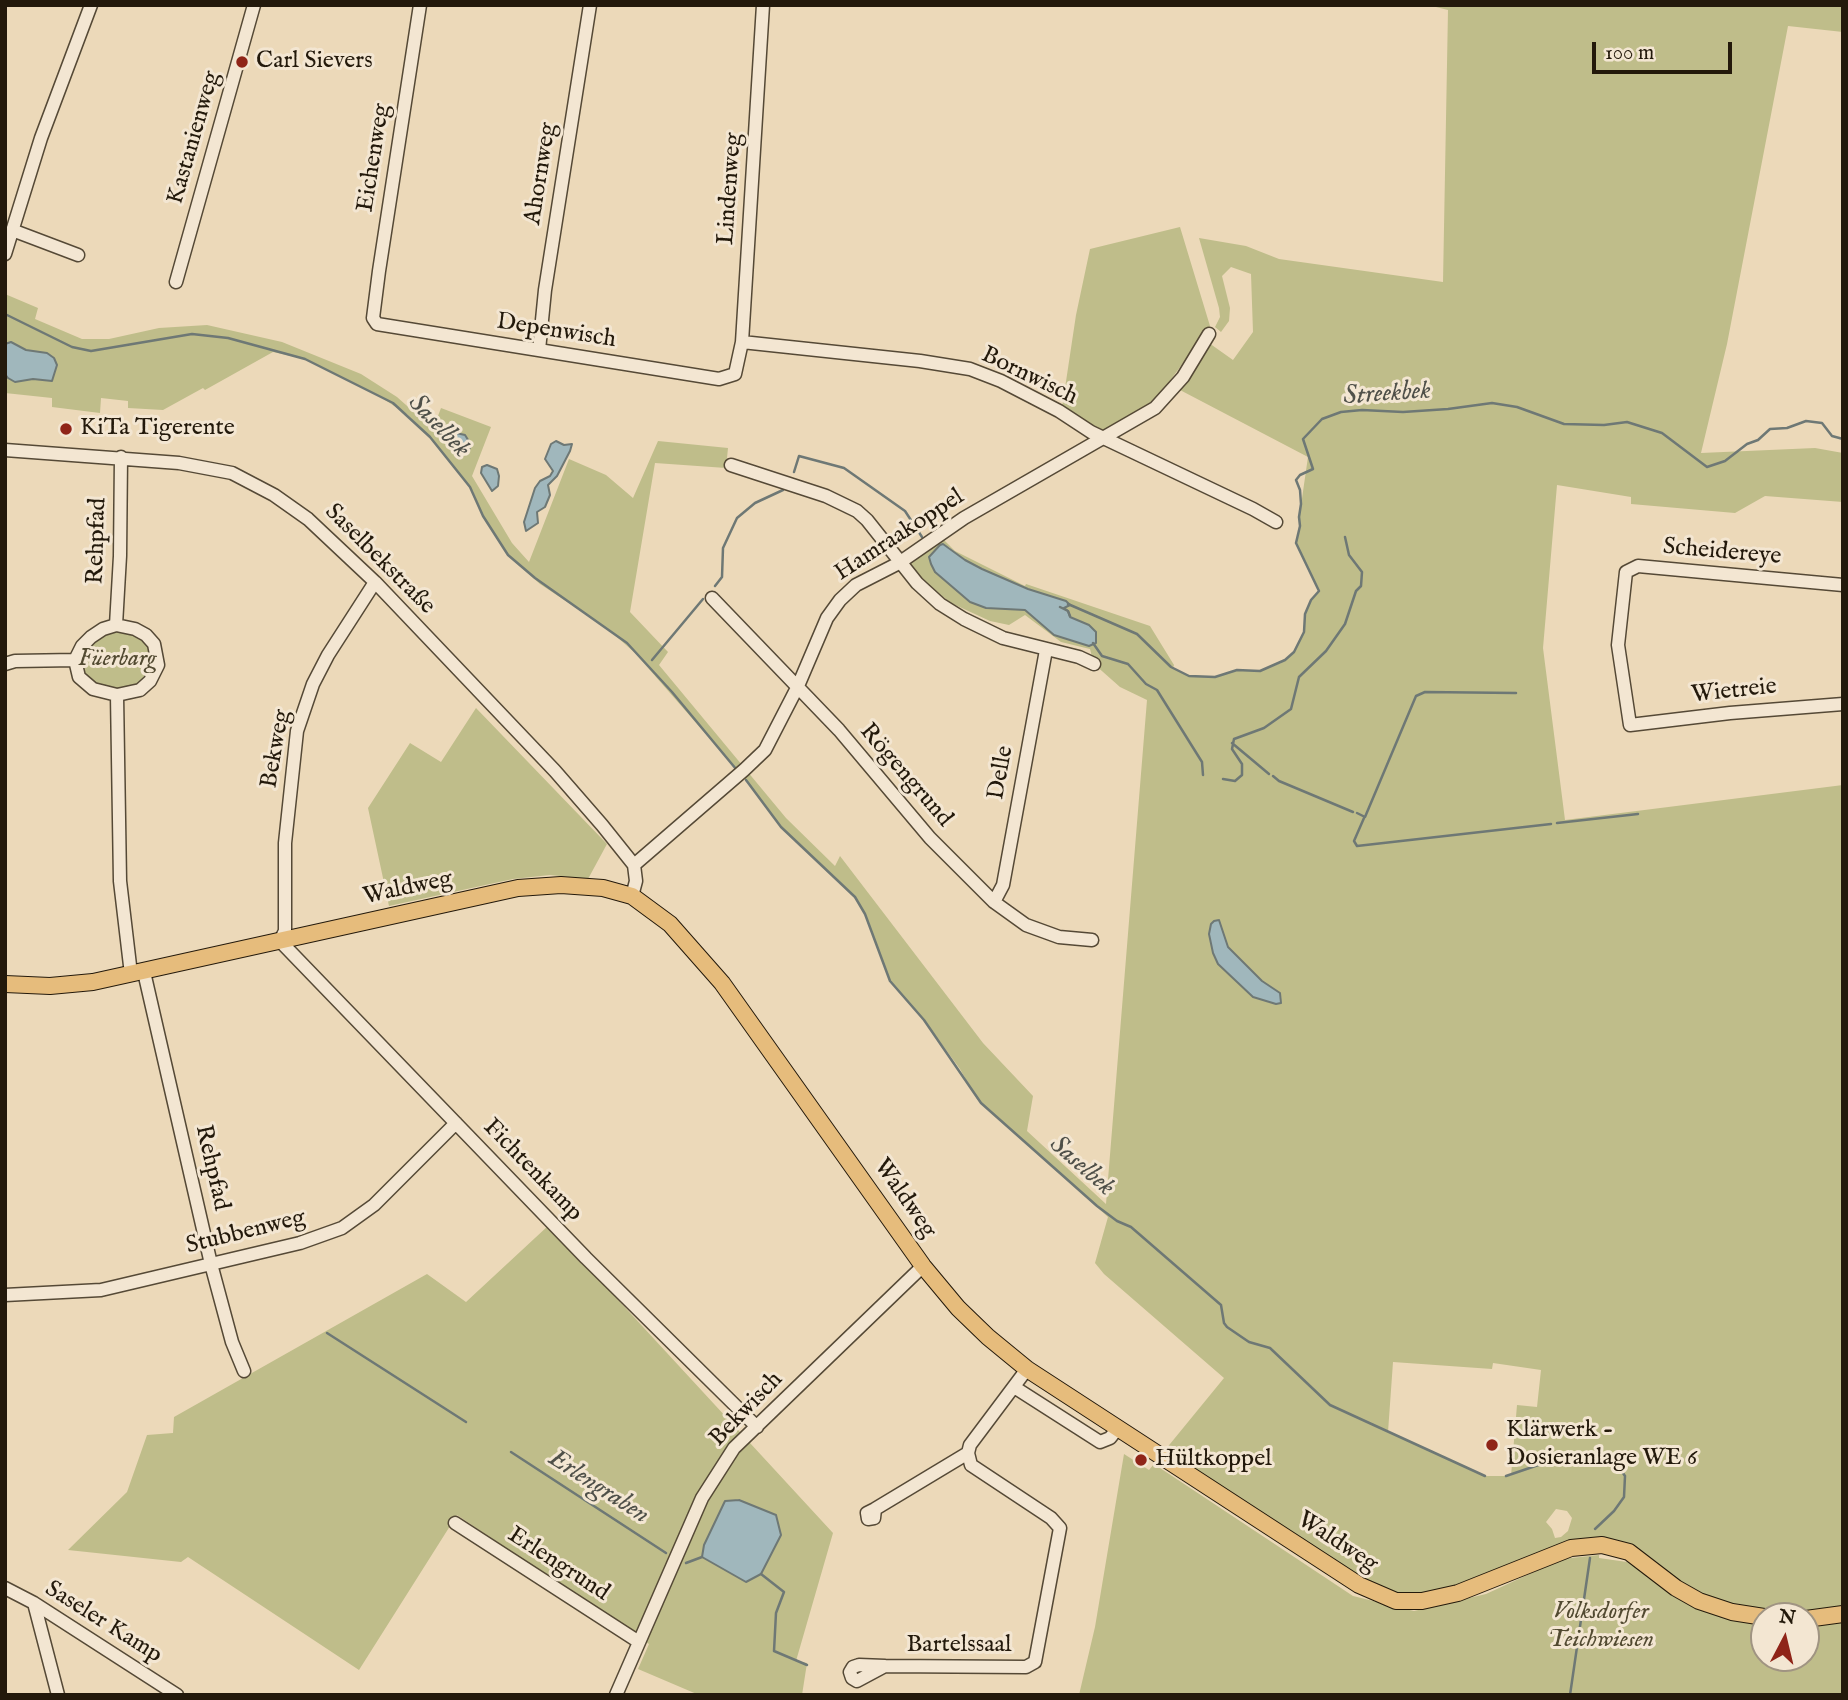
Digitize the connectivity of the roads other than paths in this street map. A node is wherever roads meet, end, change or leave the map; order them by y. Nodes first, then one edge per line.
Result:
1 (91, 5) edge
2 (254, 5) edge
3 (420, 5) edge
4 (590, 5) edge
5 (763, 5) edge
6 (12, 230) junction
7 (5, 254) edge
8 (78, 255) dead end
9 (176, 282) dead end
10 (373, 318) joint
11 (1209, 334) dead end
12 (742, 342) junction
13 (539, 350) junction
14 (735, 374) joint
15 (1105, 439) junction
16 (5, 450) edge
17 (121, 457) junction
18 (731, 465) dead end
19 (1276, 522) dead end
20 (899, 562) junction
21 (375, 582) junction
22 (1843, 586) edge
23 (712, 598) dead end
24 (116, 625) junction
25 (1046, 650) junction
26 (75, 660) junction
27 (5, 664) edge
28 (1094, 664) dead end
29 (798, 686) junction
30 (117, 695) junction
31 (1843, 704) edge
32 (1630, 726) joint
33 (634, 865) junction
34 (632, 896) junction
35 (994, 902) junction
36 (1092, 940) dead end
37 (280, 941) junction
38 (137, 973) junction
39 (5, 984) edge
40 (456, 1123) junction
41 (211, 1264) junction
42 (923, 1266) junction
43 (5, 1295) edge
44 (1027, 1369) junction
45 (244, 1371) dead end
46 (1014, 1387) junction
47 (757, 1427) junction
48 (1118, 1428) junction
49 (968, 1453) junction
50 (875, 1509) dead end
51 (455, 1523) dead end
52 (5, 1588) edge
53 (34, 1602) junction
54 (1843, 1614) edge
55 (1750, 1615) edge
56 (1820, 1617) edge
57 (639, 1642) junction
58 (885, 1667) dead end
59 (58, 1695) edge
60 (177, 1695) edge
61 (616, 1695) edge

1 - 6 street
2 - 9 street, Kastanienweg
3 - 10 street, Eichenweg
4 - 13 street, Ahornweg
5 - 12 street, Lindenweg
6 - 7 street
6 - 8 street
10 - 13 street, Depenwisch
11 - 15 street, Hamraakoppel
12 - 14 street, Lindenweg
12 - 15 street, Bornwisch
13 - 14 street, Depenwisch
15 - 19 street, Bornwisch
15 - 20 street, Hamraakoppel
16 - 17 street, Saselbekstraße
17 - 21 street, Saselbekstraße
17 - 24 street, Rehpfad
18 - 20 street
20 - 25 street
20 - 29 street, Hamraakoppel
21 - 33 street, Saselbekstraße
21 - 37 street, Bekweg
22 - 32 street, Scheidereye
23 - 29 street, Rögengrund
24 - 26 street
24 - 30 street
25 - 28 street
25 - 35 street, Delle
26 - 27 street
26 - 30 street
29 - 33 street, Hamraakoppel
29 - 35 street, Rögengrund
30 - 38 street, Rehpfad
31 - 32 street, Wietreie
33 - 34 street
34 - 37 main road, Waldweg
34 - 42 main road, Waldweg
35 - 36 street, Rögengrund
37 - 38 main road, Waldweg
37 - 40 street, Fichtenkamp
38 - 39 main road, Waldweg
38 - 41 street, Rehpfad
40 - 41 street, Stubbenweg
40 - 47 street, Fichtenkamp
41 - 43 street, Stubbenweg
41 - 45 street, Rehpfad
42 - 44 main road, Waldweg
42 - 47 street, Bekwisch
44 - 46 street
44 - 48 main road, Waldweg
46 - 48 street
46 - 49 street
47 - 57 street, Bekwisch
48 - 55 main road, Waldweg
49 - 50 street
49 - 58 street, Bartelssaal
51 - 57 street, Erlengrund
52 - 53 street, Saseler Kamp
53 - 59 street
53 - 60 street, Saseler Kamp
54 - 56 main road
57 - 61 street, Bekwisch

